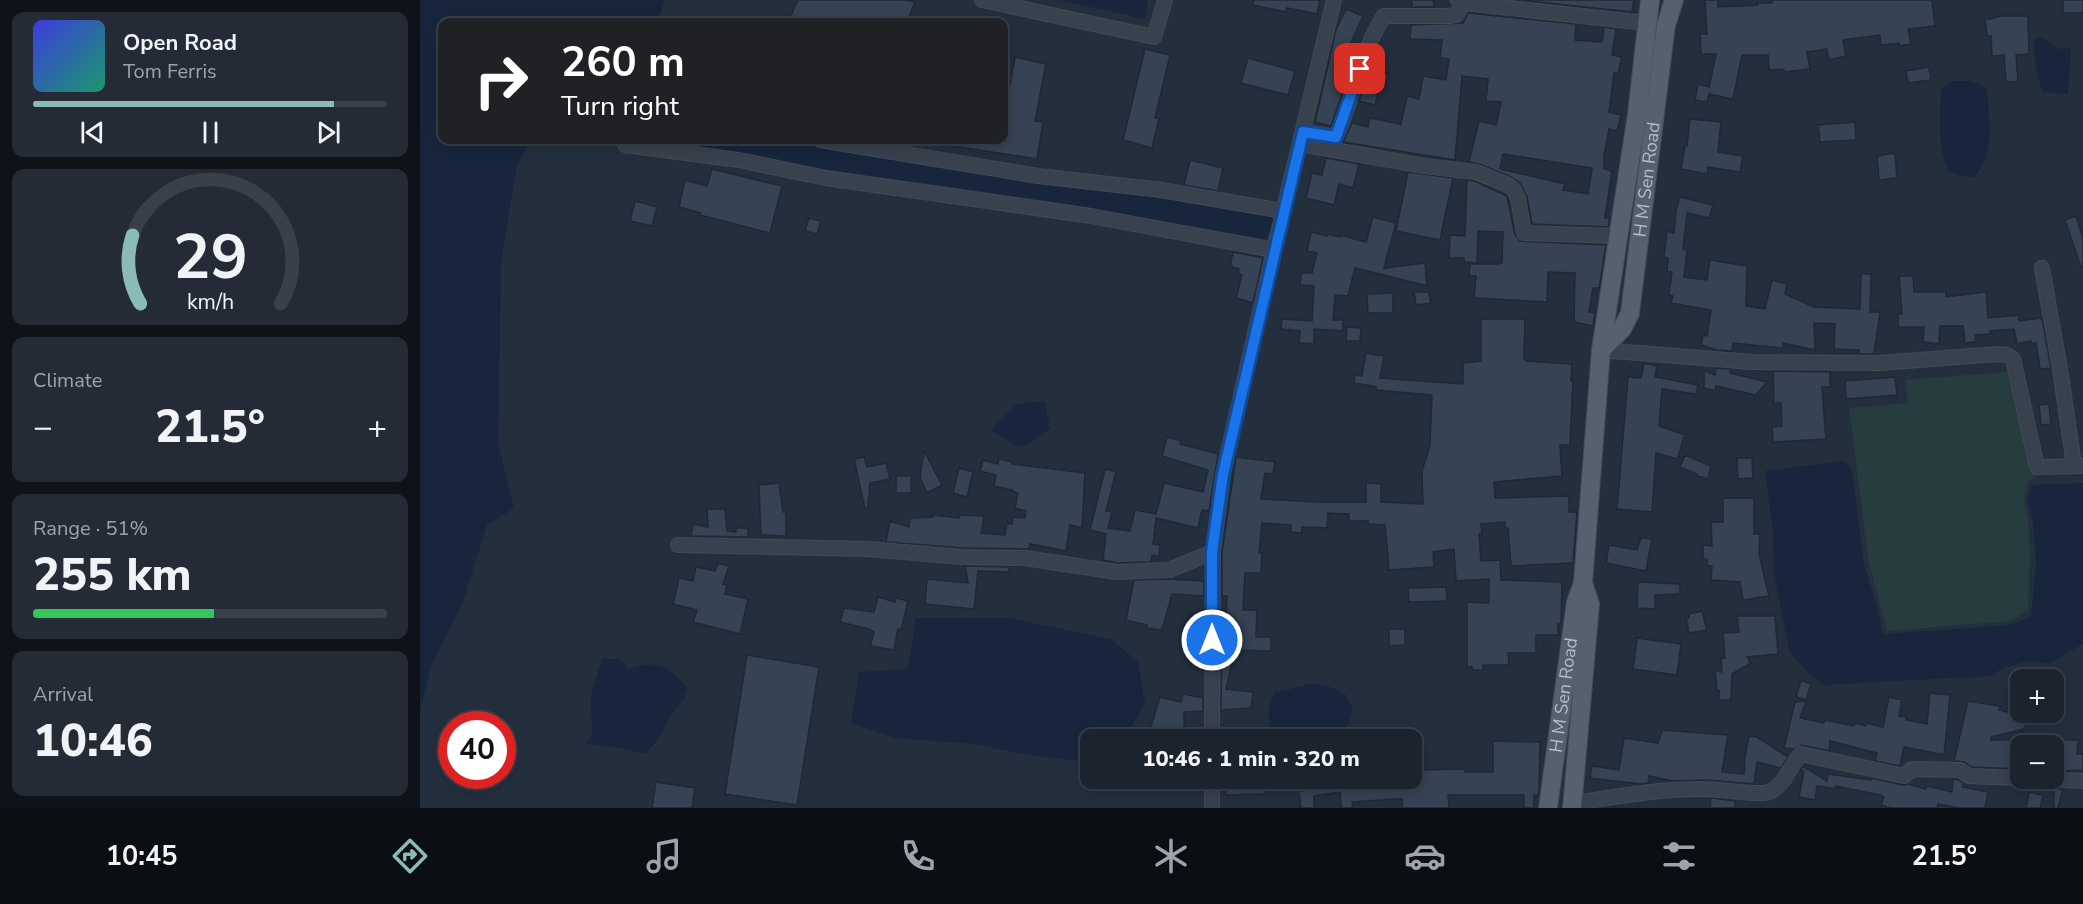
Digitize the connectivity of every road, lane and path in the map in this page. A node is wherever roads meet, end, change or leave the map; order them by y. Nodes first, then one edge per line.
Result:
1 (982, 0) edge
2 (1165, 0) edge
3 (1334, 0) edge
4 (1650, 0) edge
5 (1674, 0) edge
6 (1461, 1) edge
7 (1646, 23) junction
8 (1301, 138) junction
9 (844, 144) edge
10 (625, 145) dead end
11 (1283, 212) junction
12 (1620, 236) junction
13 (1274, 250) junction
14 (2042, 268) dead end
15 (1601, 350) junction
16 (2079, 465) edge
17 (678, 545) dead end
18 (1212, 552) junction
19 (1583, 582) junction
20 (1212, 729) edge
21 (2083, 782) edge
22 (1212, 789) edge
23 (1572, 806) edge
24 (1212, 808) edge
25 (1548, 808) edge

1 - 2 street
3 - 8 street
4 - 7 main road, H M Sen Road
5 - 15 main road, H M Sen Road
6 - 7 street
6 - 8 street
7 - 12 main road, H M Sen Road
8 - 11 street
8 - 12 street
9 - 11 street
10 - 13 street
11 - 13 street
12 - 15 main road, H M Sen Road
13 - 18 street
14 - 16 street
15 - 16 street
15 - 19 main road, H M Sen Road
17 - 18 street
18 - 20 street
19 - 23 main road, H M Sen Road
19 - 25 main road, H M Sen Road
21 - 23 street
22 - 24 street

